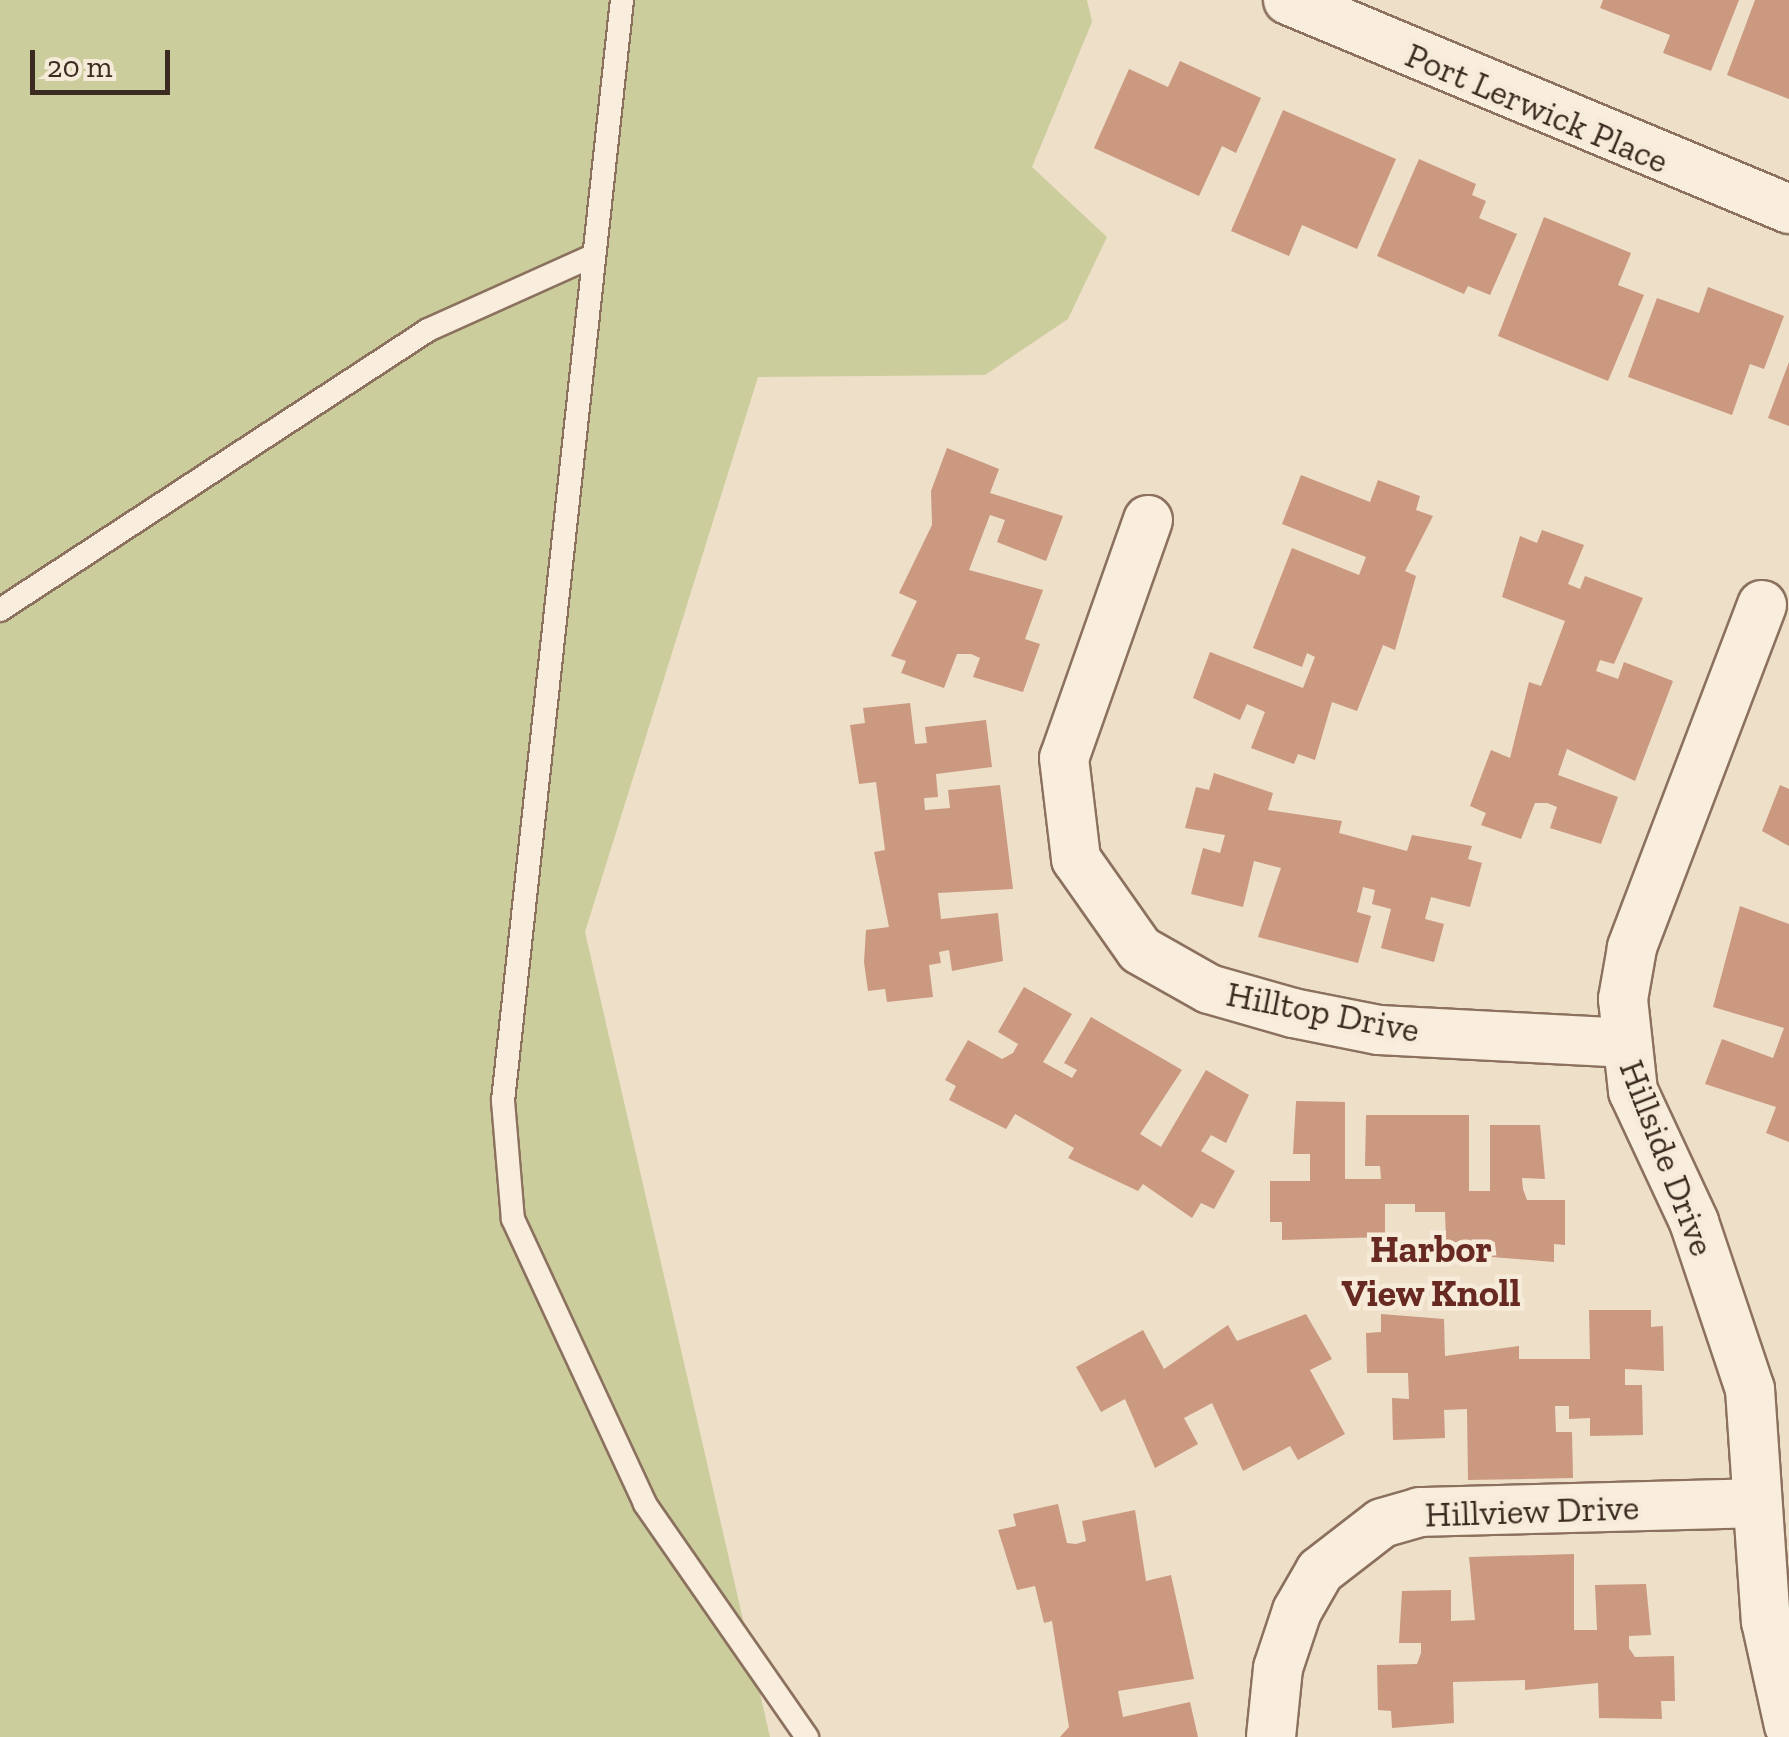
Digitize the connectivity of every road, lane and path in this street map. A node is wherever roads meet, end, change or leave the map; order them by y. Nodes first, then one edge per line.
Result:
1 (622, 0) edge
2 (1288, 0) edge
3 (1789, 210) edge
4 (593, 256) junction
5 (1148, 520) dead end
6 (1762, 604) dead end
7 (0, 610) edge
8 (1624, 1043) junction
9 (1757, 1503) junction
10 (1789, 1726) edge
11 (807, 1737) edge
12 (1270, 1737) edge

1 - 4 lane
2 - 3 street, Port Lerwick Place
4 - 7 lane
4 - 11 lane
5 - 8 street, Hilltop Drive
6 - 8 street, Hillside Drive
8 - 9 street, Hillside Drive
9 - 10 street, Hillside Drive
9 - 12 street, Hillview Drive

